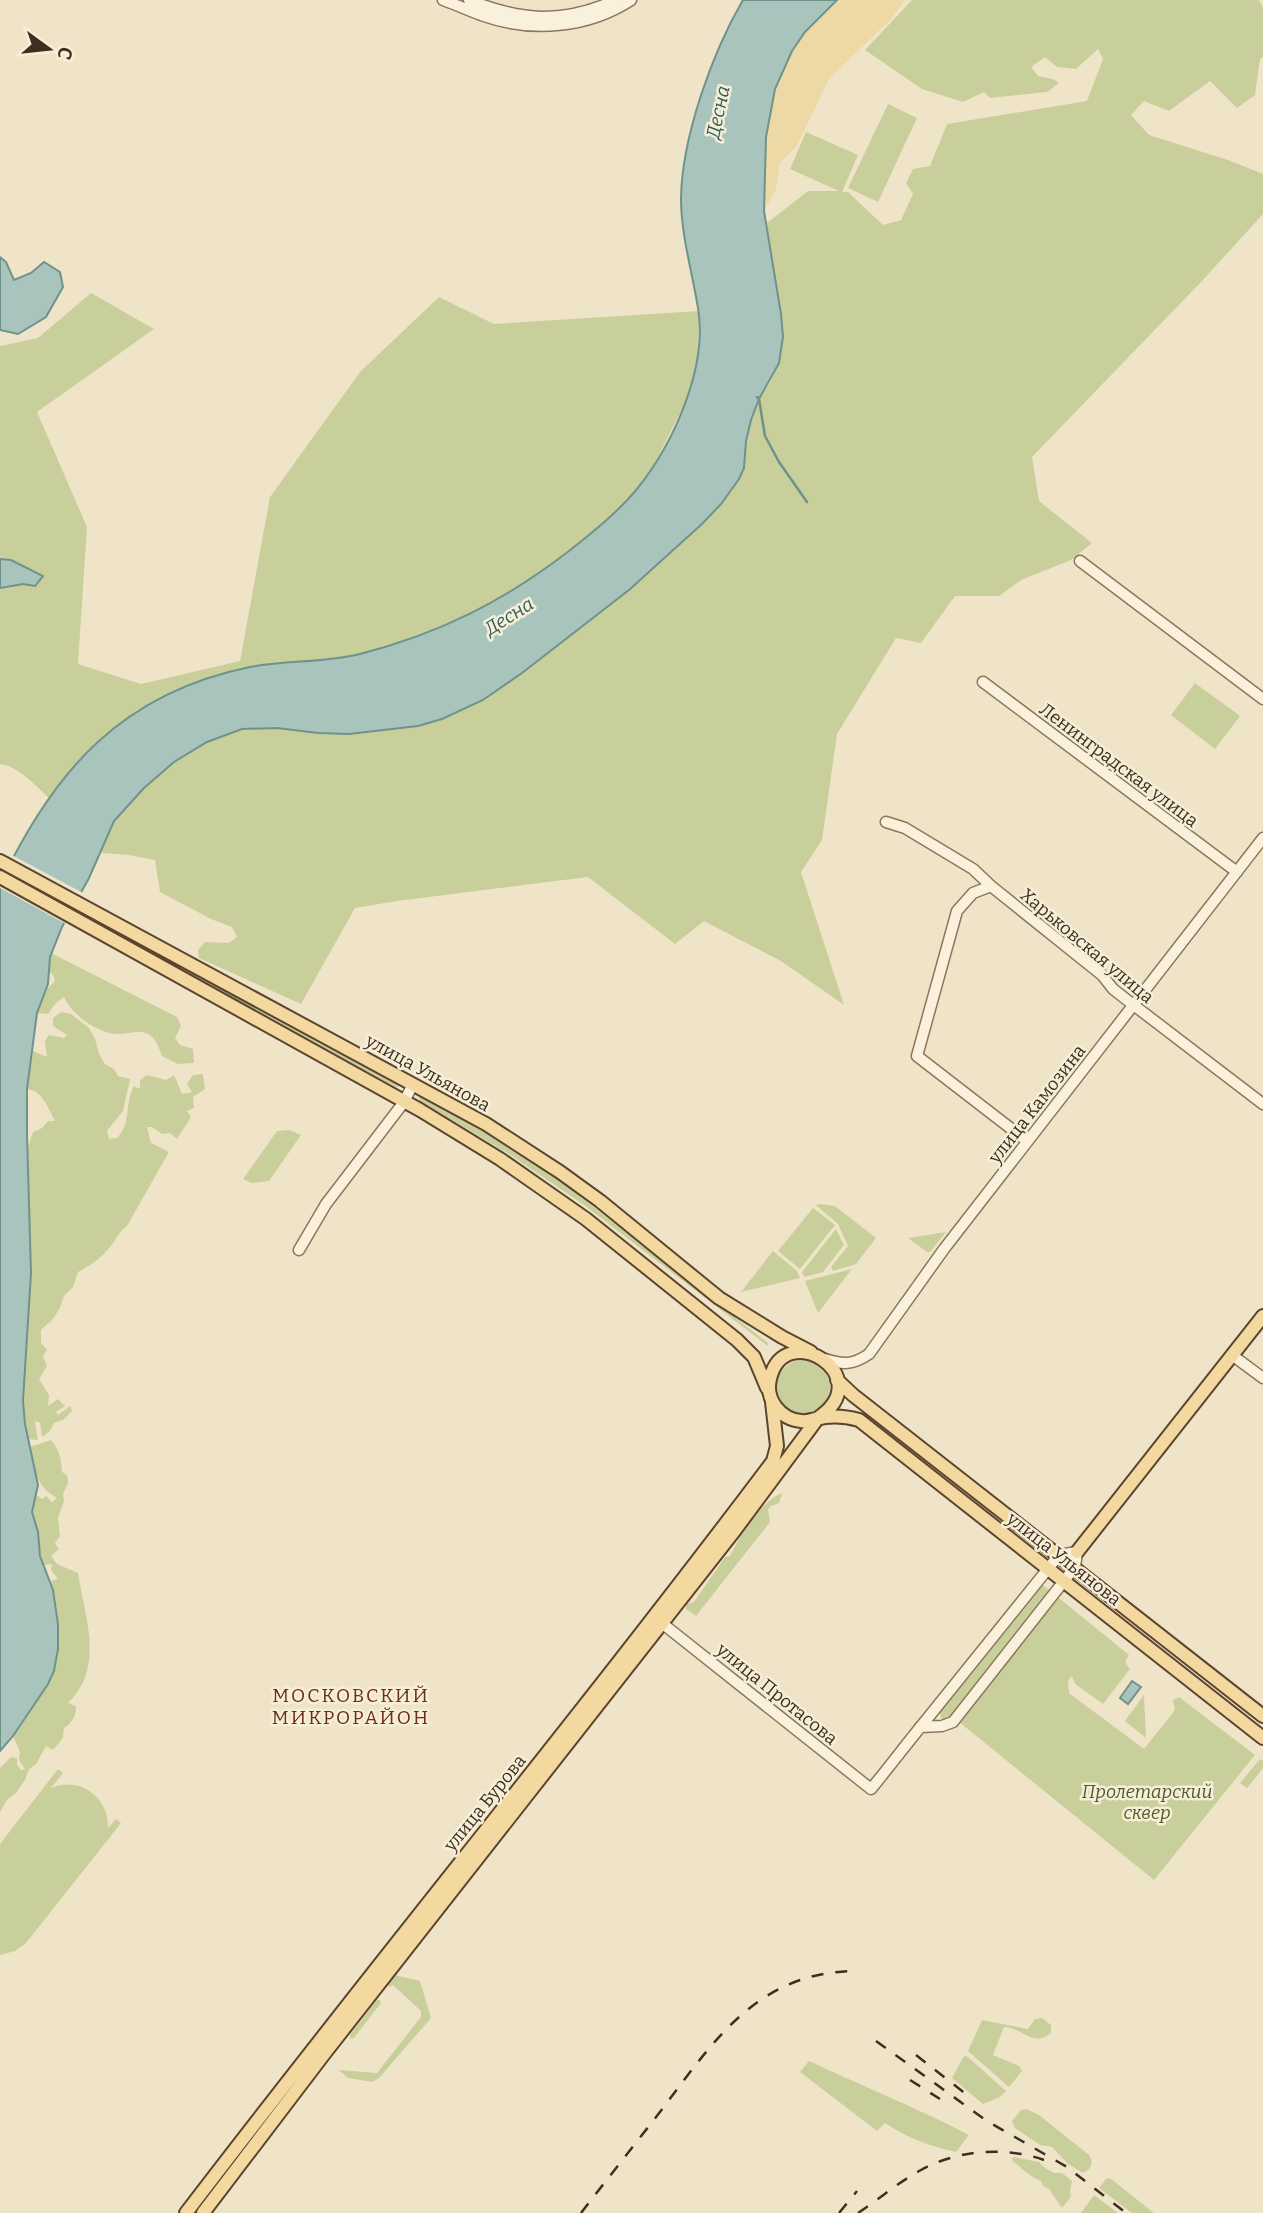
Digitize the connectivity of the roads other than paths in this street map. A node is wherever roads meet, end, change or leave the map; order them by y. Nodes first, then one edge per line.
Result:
1 (443, 0) edge
2 (469, 0) edge
3 (616, 0) edge
4 (631, 0) edge
5 (1080, 561) dead end
6 (983, 682) dead end
7 (1263, 699) edge
8 (886, 822) dead end
9 (1263, 838) edge
10 (0, 861) edge
11 (1237, 872) junction
12 (0, 877) edge
13 (991, 886) junction
14 (1133, 1005) junction
15 (413, 1084) junction
16 (404, 1102) junction
17 (1263, 1104) edge
18 (1027, 1141) junction
19 (299, 1250) dead end
20 (1263, 1316) edge
21 (1232, 1355) junction
22 (820, 1357) junction
23 (1263, 1378) edge
24 (837, 1380) junction
25 (771, 1397) junction
26 (818, 1418) junction
27 (1077, 1552) junction
28 (1059, 1555) junction
29 (1075, 1567) junction
30 (1048, 1568) junction
31 (1064, 1581) junction
32 (658, 1620) junction
33 (1263, 1716) edge
34 (920, 1727) junction
35 (1263, 1738) edge
36 (186, 2213) edge
37 (203, 2213) edge

1 - 4 street
2 - 3 street
5 - 7 street
6 - 11 street, Ленинградская улица
8 - 13 street, Харьковская улица
9 - 11 street, улица Камозина
10 - 15 main road, улица Ульянова
11 - 14 street, улица Камозина
12 - 16 main road, улица Ульянова
13 - 14 street, Харьковская улица
13 - 18 street
14 - 17 street, Харьковская улица
14 - 18 street, улица Камозина
15 - 16 street
15 - 22 main road, улица Ульянова
16 - 19 street
16 - 25 main road, улица Ульянова
18 - 22 street, улица Камозина
20 - 21 main road
21 - 23 street
21 - 27 main road
22 - 24 main road
22 - 25 main road
24 - 26 main road
24 - 28 main road, улица Ульянова
25 - 26 main road
25 - 32 main road, улица Бурова
26 - 30 main road, улица Ульянова
26 - 32 main road, улица Бурова
27 - 28 street
27 - 29 street
28 - 29 main road, улица Ульянова
28 - 30 street
29 - 31 street
29 - 33 main road, улица Ульянова
30 - 31 main road, улица Ульянова
30 - 34 street
31 - 34 street
31 - 35 main road, улица Ульянова
32 - 34 street, улица Протасова
32 - 36 main road, улица Бурова
32 - 37 main road, улица Бурова

